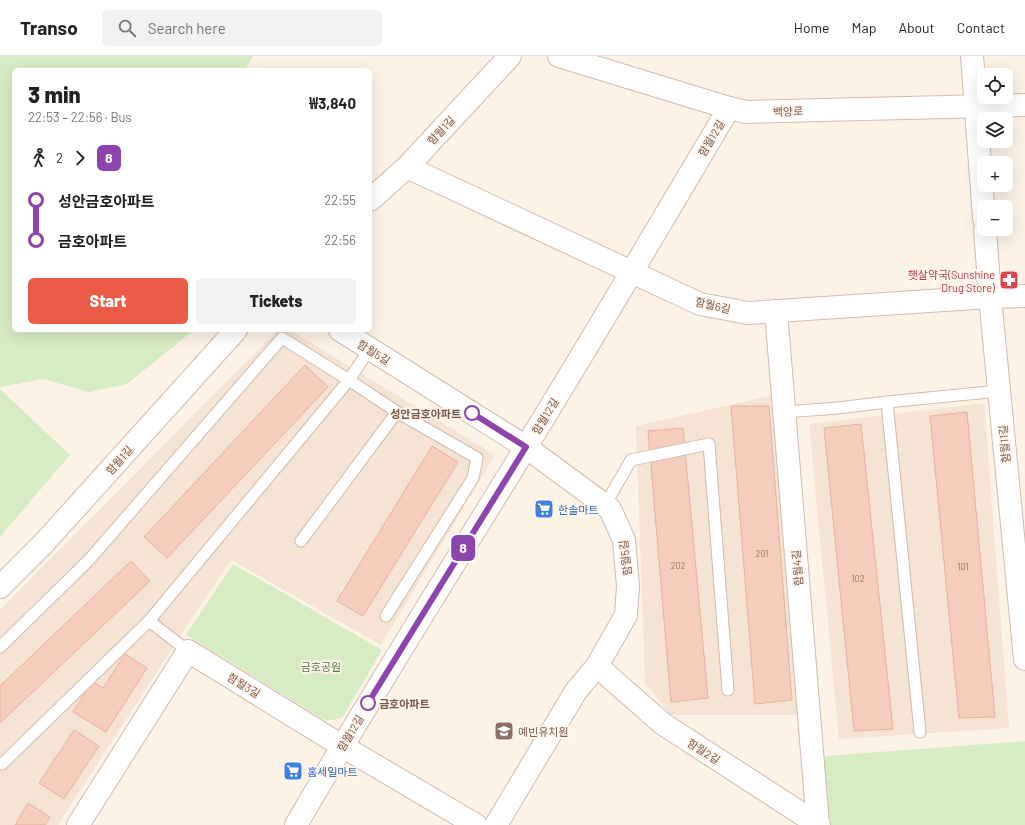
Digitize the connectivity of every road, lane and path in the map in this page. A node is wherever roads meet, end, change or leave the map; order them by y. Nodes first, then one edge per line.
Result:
1 (510, 56) edge
2 (559, 56) edge
3 (972, 56) edge
4 (1025, 105) edge
5 (976, 106) junction
6 (729, 108) junction
7 (407, 167) junction
8 (372, 198) edge
9 (983, 200) edge
10 (986, 236) edge
11 (631, 273) junction
12 (1025, 296) edge
13 (990, 297) junction
14 (776, 311) junction
15 (234, 332) edge
16 (343, 332) edge
17 (369, 350) junction
18 (349, 380) junction
19 (999, 391) junction
20 (887, 402) junction
21 (397, 412) junction
22 (784, 412) junction
23 (526, 447) junction
24 (605, 505) junction
25 (301, 541) dead end
26 (0, 588) edge
27 (386, 616) dead end
28 (149, 621) junction
29 (0, 647) edge
30 (188, 651) junction
31 (1025, 659) edge
32 (597, 666) junction
33 (728, 690) dead end
34 (920, 732) dead end
35 (342, 746) junction
36 (2, 764) dead end
37 (78, 825) edge
38 (296, 825) edge
39 (476, 825) edge
40 (496, 825) edge
41 (818, 825) edge

1 - 7 street, 함월1길
2 - 6 street, 백양로
3 - 5 street
4 - 5 street, 백양로
5 - 6 street, 백양로
5 - 9 street
6 - 11 street, 함월12길
7 - 8 street, 함월1길
7 - 11 street, 함월6길
10 - 13 street, 함월11길
11 - 14 street, 함월6길
11 - 23 street, 함월12길
12 - 13 street, 함월6길
13 - 14 street, 함월6길
13 - 19 street, 함월11길
14 - 22 street, 함월4길
15 - 26 street, 함월1길
16 - 17 street, 함월5길
17 - 18 lane
17 - 23 street, 함월5길
18 - 21 lane
18 - 28 lane
18 - 29 lane
19 - 20 lane
19 - 31 street, 함월11길
20 - 22 lane
20 - 34 lane
21 - 25 lane
21 - 27 lane
22 - 41 street, 함월4길
23 - 24 street, 함월5길
23 - 35 street, 함월12길
24 - 32 street, 함월5길
24 - 33 lane
28 - 30 lane
28 - 36 lane
30 - 35 street, 함월3길
30 - 37 street
32 - 40 street, 함월5길
32 - 41 street, 함월2길
35 - 38 street, 함월12길
35 - 39 street, 함월3길

